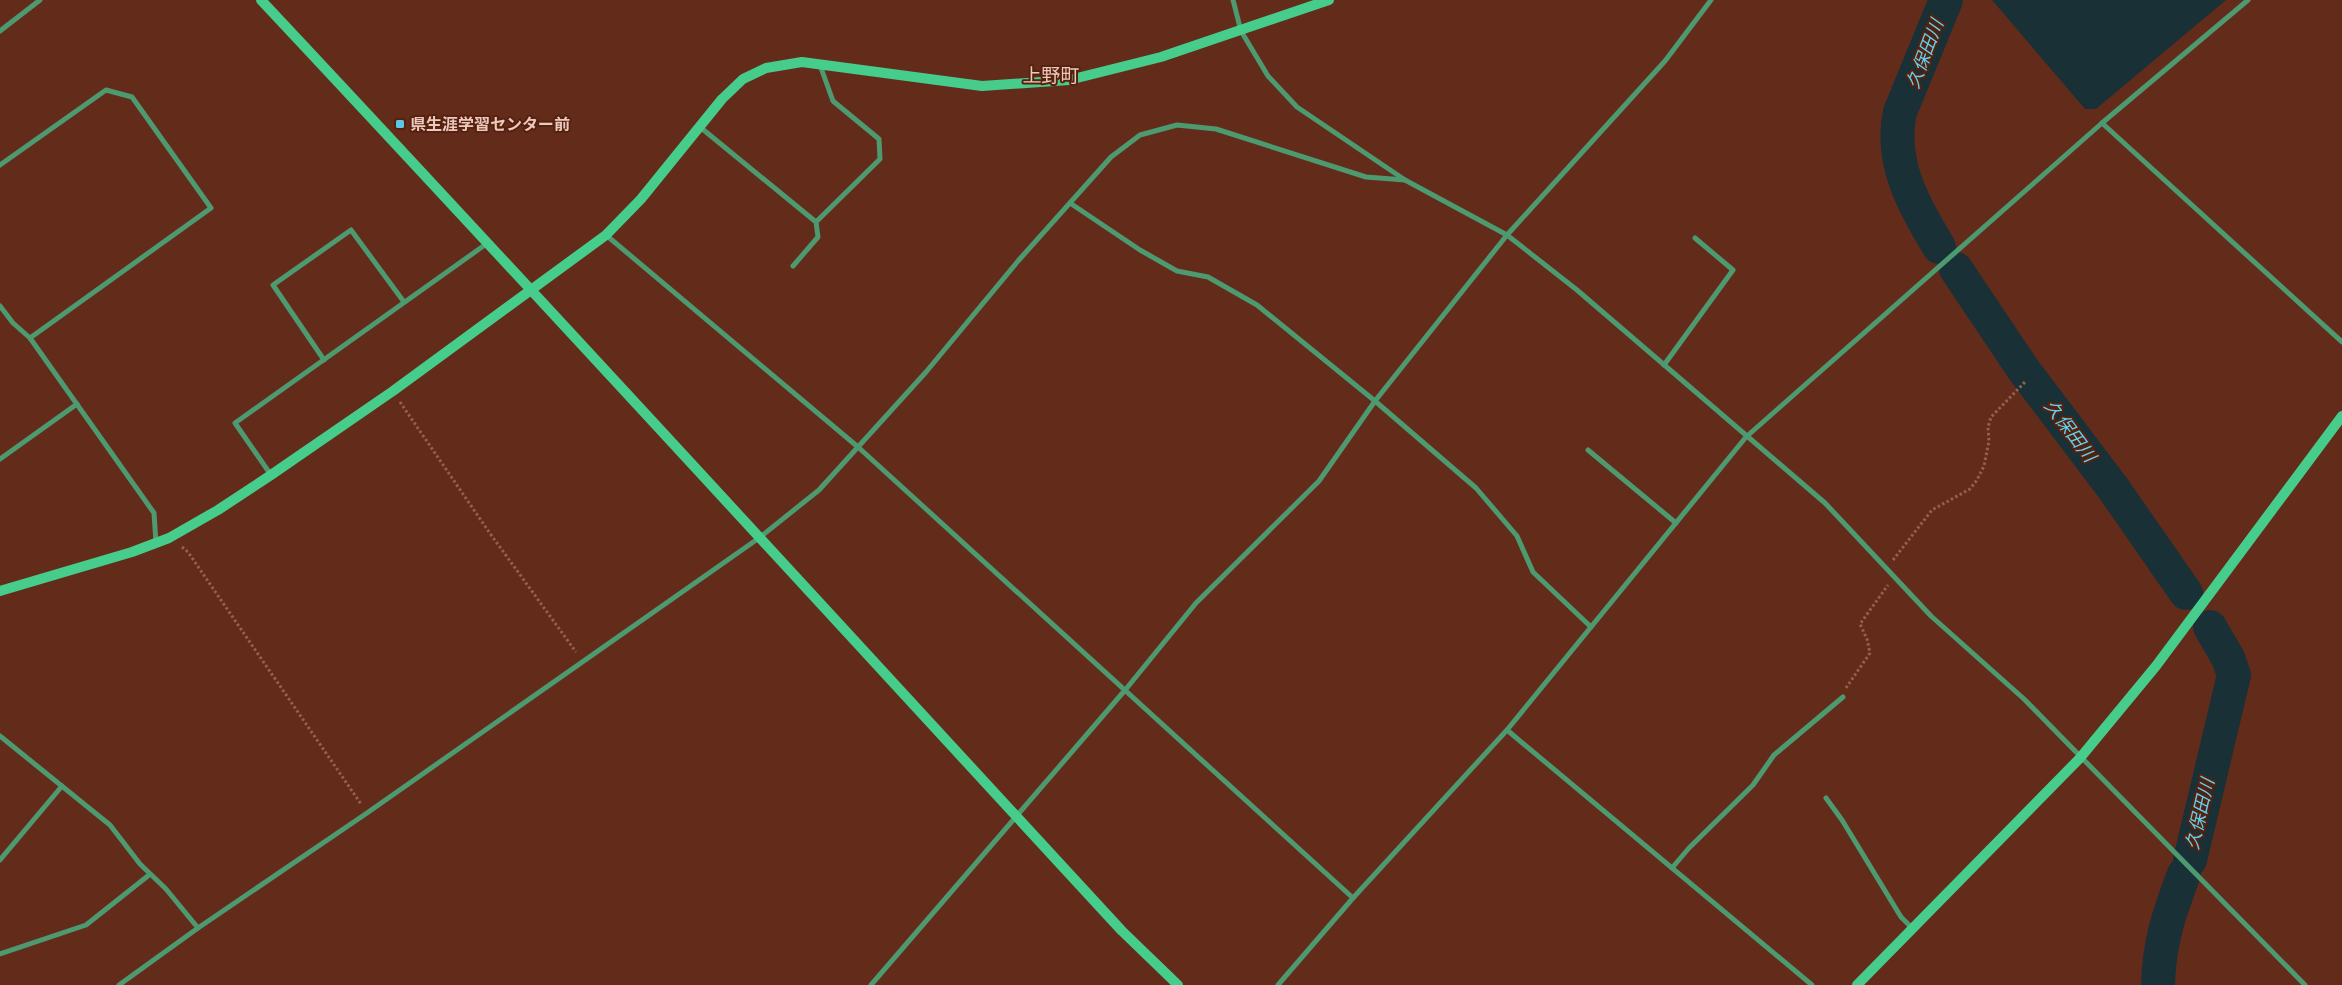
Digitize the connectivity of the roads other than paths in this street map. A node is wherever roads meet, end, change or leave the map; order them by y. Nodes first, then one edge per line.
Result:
1 (40, 0) edge
2 (260, 0) edge
3 (1233, 0) edge
4 (1329, 0) edge
5 (1710, 0) edge
6 (2248, 0) edge
7 (0, 31) edge
8 (1241, 31) junction
9 (820, 65) junction
10 (2102, 123) junction
11 (699, 127) junction
12 (0, 165) edge
13 (1405, 180) junction
14 (1070, 203) junction
15 (816, 222) junction
16 (1506, 235) junction
17 (606, 236) junction
18 (1694, 238) dead end
19 (489, 242) junction
20 (794, 266) dead end
21 (533, 290) junction
22 (404, 302) junction
23 (0, 306) edge
24 (30, 338) junction
25 (2342, 342) edge
26 (324, 360) junction
27 (1664, 365) junction
28 (1376, 400) junction
29 (77, 404) junction
30 (2342, 416) edge
31 (1746, 437) junction
32 (858, 447) junction
33 (1588, 450) dead end
34 (0, 459) edge
35 (271, 475) junction
36 (1676, 523) junction
37 (759, 538) junction
38 (156, 543) junction
39 (0, 591) edge
40 (1591, 627) junction
41 (1126, 689) junction
42 (1843, 697) road end
43 (1507, 730) junction
44 (0, 736) edge
45 (2080, 758) junction
46 (62, 786) junction
47 (1826, 798) dead end
48 (1015, 815) junction
49 (0, 860) edge
50 (1672, 868) junction
51 (149, 875) junction
52 (1353, 898) junction
53 (198, 928) junction
54 (1912, 928) junction
55 (0, 954) edge
56 (119, 985) edge
57 (870, 985) edge
58 (1178, 985) edge
59 (1278, 985) edge
60 (1812, 985) edge
61 (1857, 985) edge
62 (2305, 985) edge

1 - 7 street
2 - 19 street
3 - 8 street
4 - 8 street
5 - 16 street
6 - 10 street
8 - 9 street
8 - 13 street
9 - 11 street
9 - 15 street
10 - 25 street
10 - 31 street
11 - 15 street
11 - 17 street
12 - 24 street
13 - 14 street
13 - 16 street
14 - 28 street
14 - 32 street
15 - 20 street
16 - 27 street
16 - 28 street
17 - 21 street
17 - 32 street
18 - 27 street
19 - 21 street
19 - 22 street
21 - 35 street
21 - 37 street
22 - 26 street
22 - 26 street
23 - 24 street
24 - 29 street
26 - 35 street
27 - 31 street
28 - 40 street
28 - 41 street
29 - 34 street
29 - 38 street
30 - 45 street
31 - 36 street
31 - 45 street
32 - 37 street
32 - 41 street
33 - 36 street
35 - 38 street
36 - 40 street
37 - 48 street
37 - 53 street
38 - 39 street
40 - 43 street
41 - 48 street
41 - 52 street
42 - 50 street
43 - 50 street
43 - 52 street
44 - 46 street
45 - 54 street
45 - 62 street
46 - 49 street
46 - 51 street
47 - 54 street
48 - 57 street
48 - 58 street
50 - 60 street
51 - 53 street
51 - 55 street
52 - 59 street
53 - 56 street
54 - 61 street

